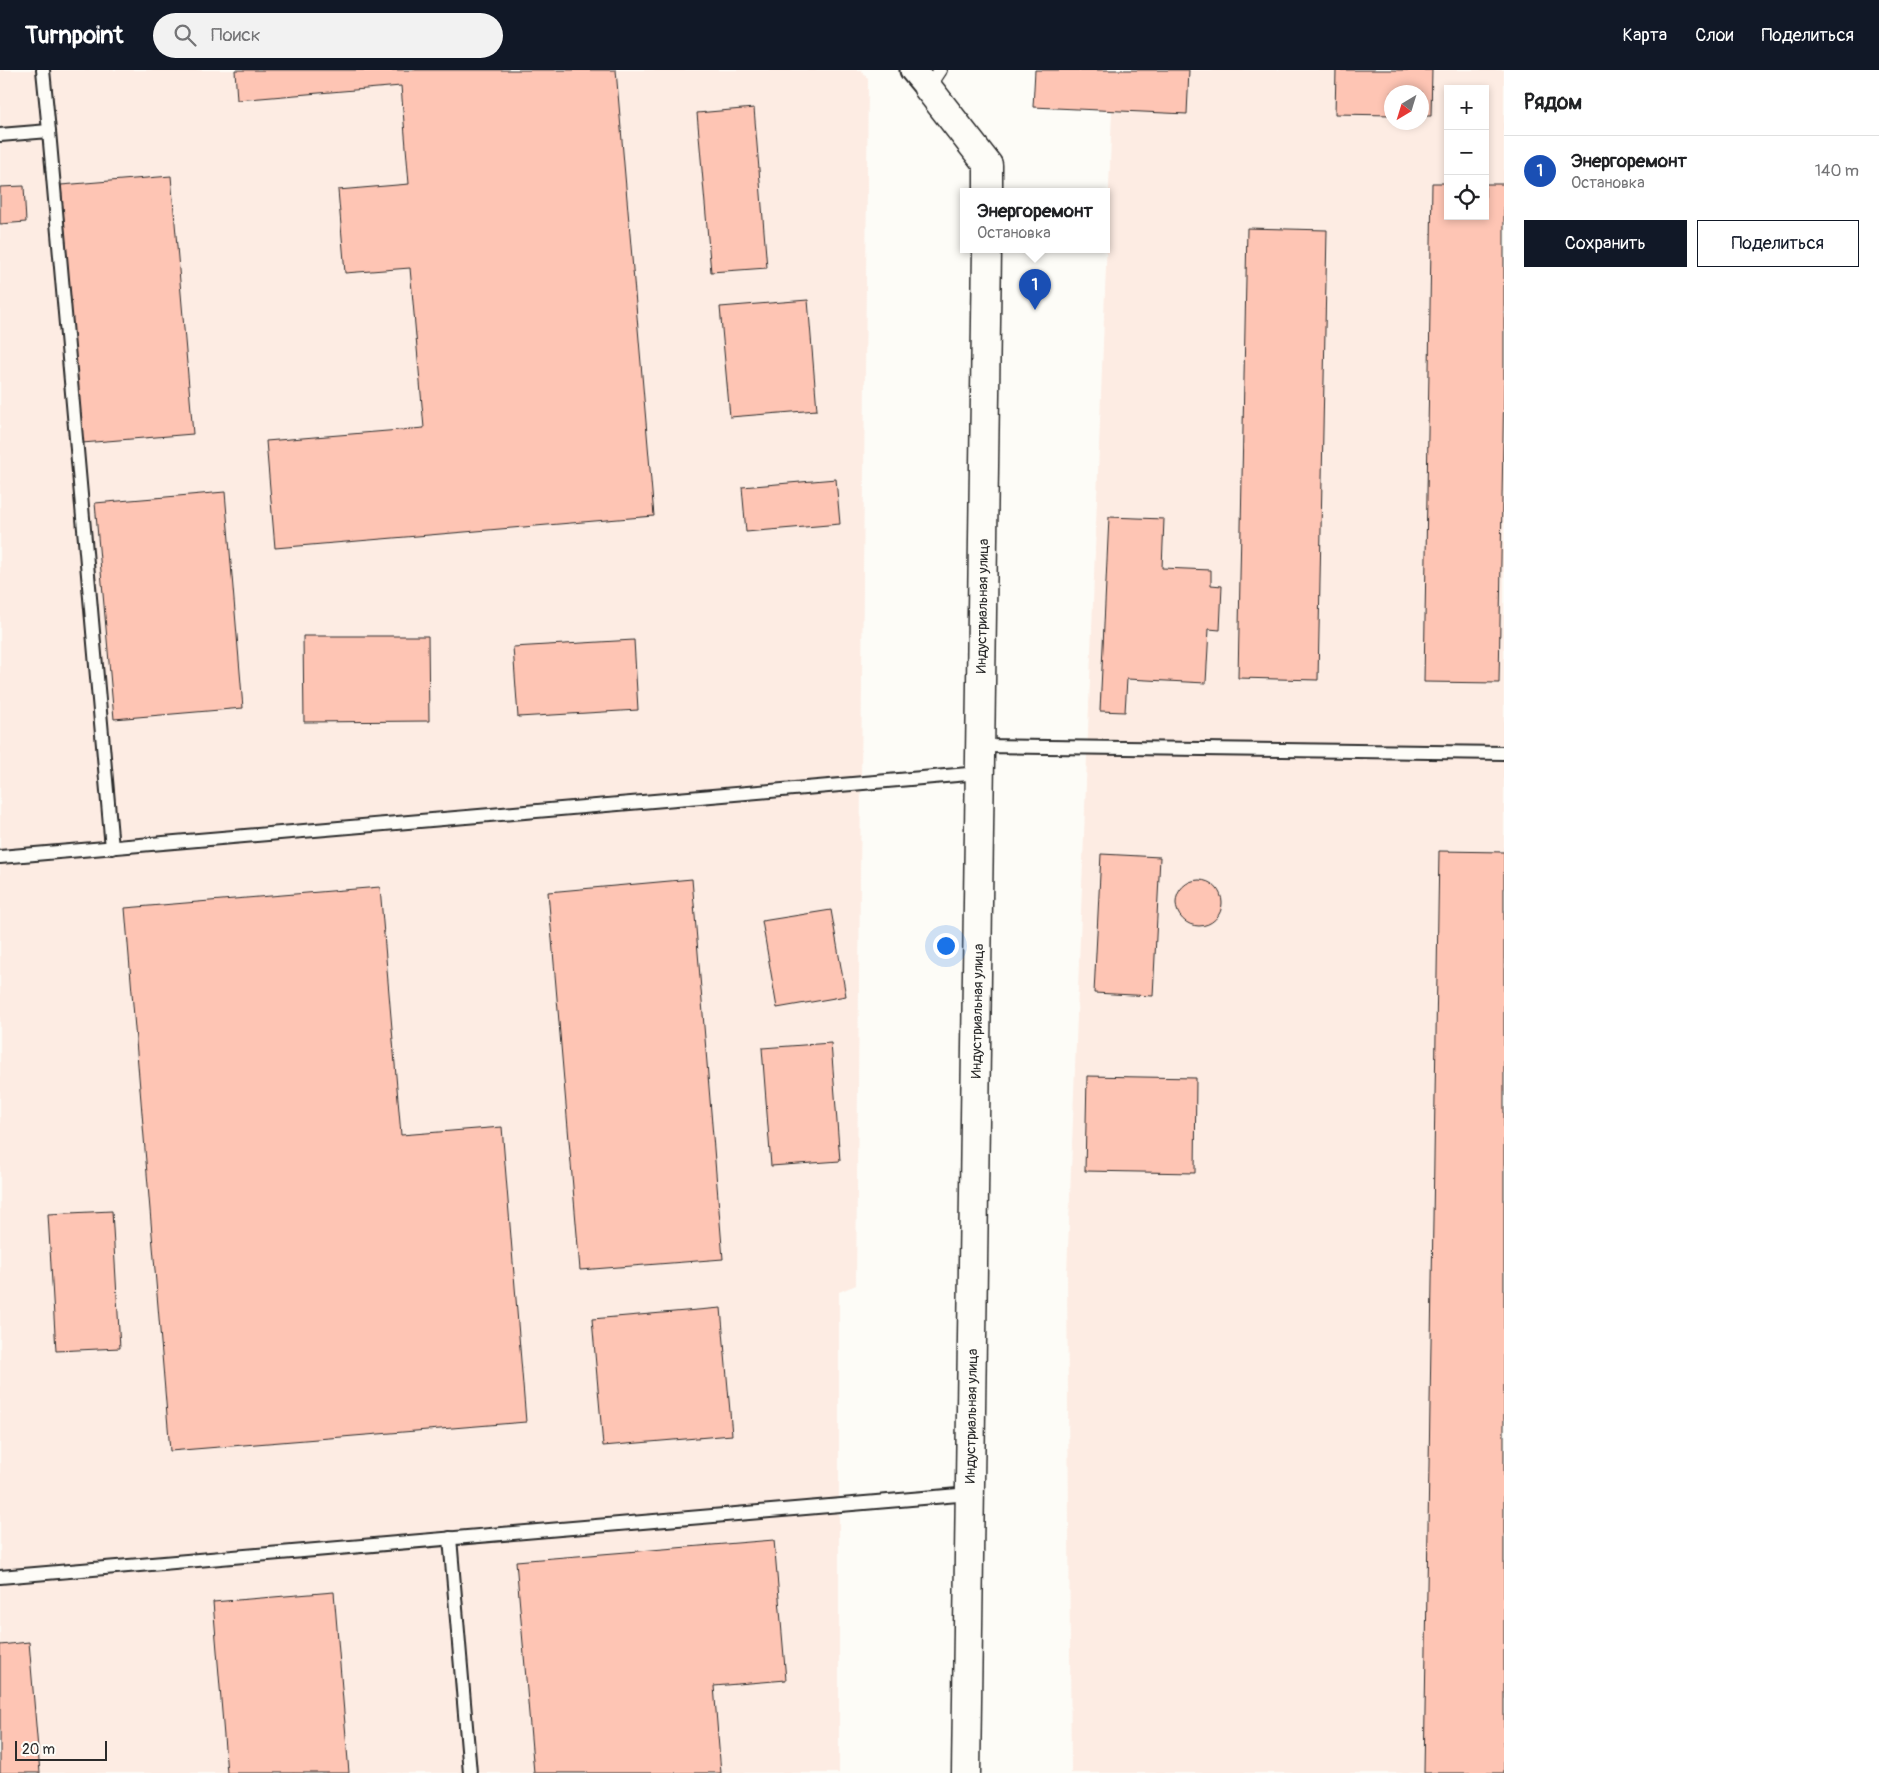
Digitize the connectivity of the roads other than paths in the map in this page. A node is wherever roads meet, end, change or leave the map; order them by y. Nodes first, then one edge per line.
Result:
1 (44, 70) edge
2 (926, 74) edge
3 (49, 131) junction
4 (0, 135) edge
5 (988, 188) edge
6 (987, 253) edge
7 (980, 746) junction
8 (1504, 753) edge
9 (980, 773) junction
10 (112, 848) junction
11 (0, 857) edge
12 (970, 1494) junction
13 (450, 1538) junction
14 (0, 1577) edge
15 (470, 1773) edge
16 (966, 1773) edge

1 - 3 lane
2 - 5 street
3 - 4 lane
3 - 10 lane
6 - 7 street, Индустриальная улица
7 - 8 lane
7 - 9 street, Индустриальная улица
9 - 10 lane
9 - 12 street, Индустриальная улица
10 - 11 lane
12 - 13 lane
12 - 16 street, Индустриальная улица
13 - 14 lane
13 - 15 lane

